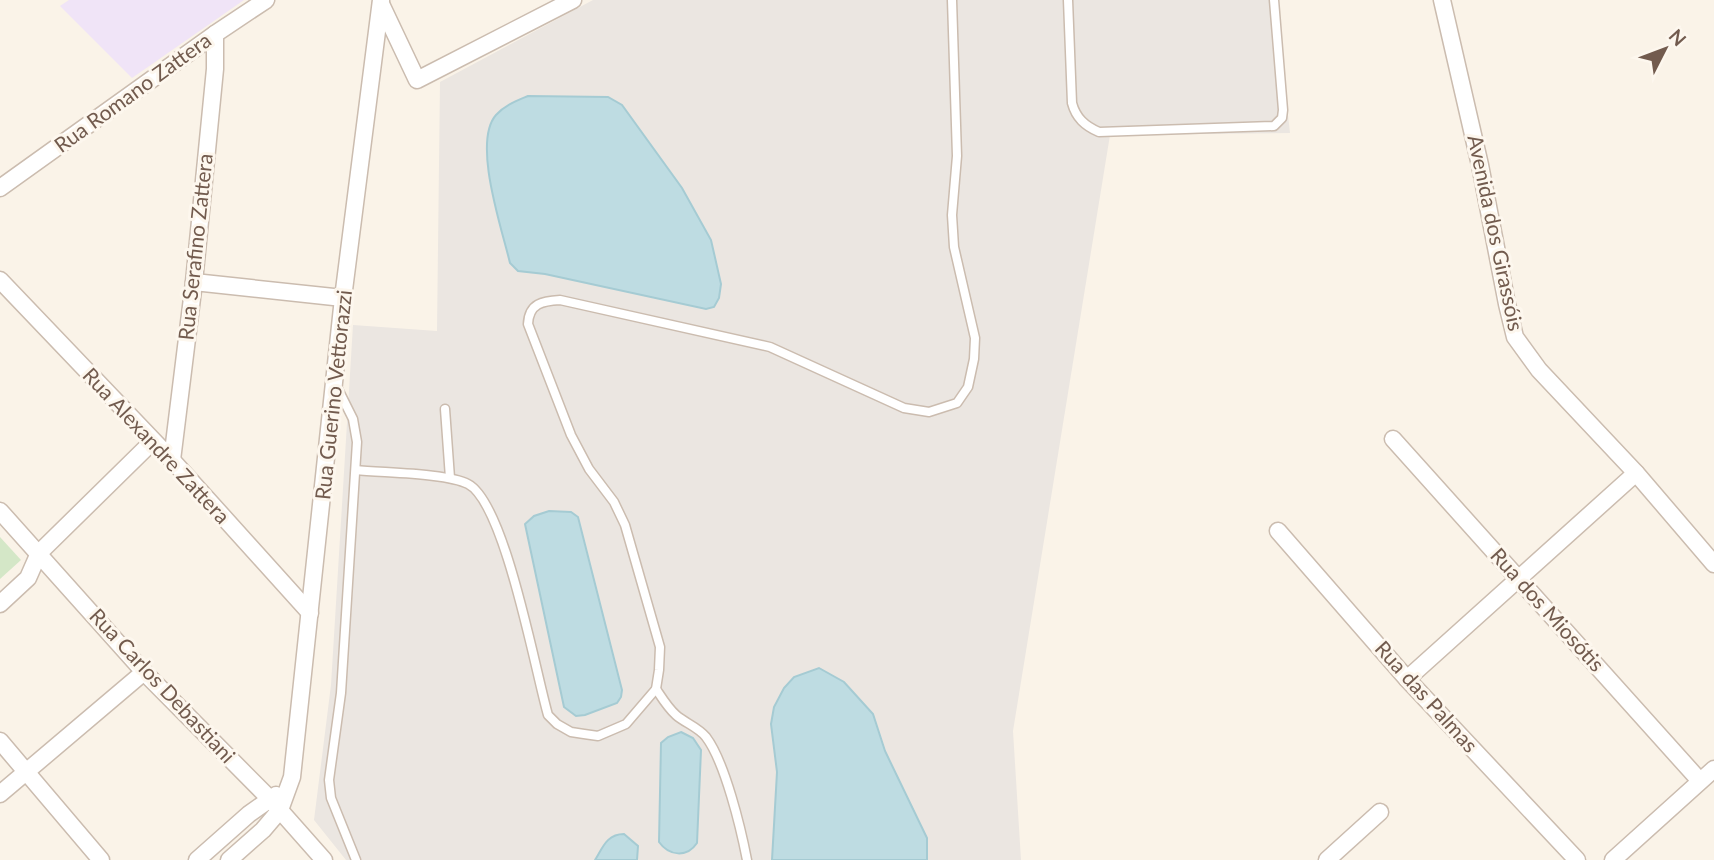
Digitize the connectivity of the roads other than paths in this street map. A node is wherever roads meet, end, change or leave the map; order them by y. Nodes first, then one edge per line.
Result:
1 (267, 0) edge
2 (573, 0) edge
3 (952, 0) edge
4 (1068, 0) edge
5 (1274, 0) edge
6 (1442, 0) edge
7 (381, 2) edge
8 (215, 34) junction
9 (0, 188) edge
10 (0, 280) edge
11 (194, 282) junction
12 (343, 298) junction
13 (335, 385) junction
14 (445, 409) dead end
15 (1393, 439) dead end
16 (152, 442) junction
17 (172, 460) junction
18 (356, 470) junction
19 (1636, 474) junction
20 (450, 478) junction
21 (0, 511) edge
22 (1278, 531) dead end
23 (39, 553) junction
24 (1714, 564) edge
25 (1520, 578) junction
26 (0, 604) edge
27 (310, 613) junction
28 (144, 672) junction
29 (1407, 679) junction
30 (656, 689) junction
31 (0, 741) edge
32 (1714, 769) edge
33 (27, 771) junction
34 (1700, 781) junction
35 (0, 794) edge
36 (275, 804) junction
37 (1380, 812) dead end
38 (101, 860) edge
39 (197, 860) edge
40 (229, 860) edge
41 (324, 860) edge
42 (356, 860) edge
43 (747, 860) edge
44 (1327, 860) edge
45 (1577, 860) edge
46 (1613, 860) edge

1 - 8 street, Rua Romano Zattera
2 - 7 street
3 - 30 lane
4 - 5 lane
6 - 19 street, Avenida dos Girassóis
7 - 12 street, Rua Guerino Vettorazzi
8 - 9 street, Rua Romano Zattera
8 - 11 street, Rua Serafino Zattera
10 - 16 street, Rua Alexandre Zattera
11 - 12 street
11 - 17 street, Rua Serafino Zattera
12 - 13 street, Rua Guerino Vettorazzi
13 - 18 lane
13 - 27 street, Rua Guerino Vettorazzi
14 - 20 lane
15 - 25 street, Rua dos Miosótis
16 - 17 street, Rua Alexandre Zattera
16 - 23 street
17 - 27 street, Rua Alexandre Zattera
18 - 20 lane
18 - 42 lane
19 - 24 street, Avenida dos Girassóis
19 - 25 street
20 - 30 lane
21 - 23 street, Rua Carlos Debastiani
22 - 29 street, Rua das Palmas
23 - 26 street
23 - 28 street, Rua Carlos Debastiani
25 - 29 street
25 - 34 street, Rua dos Miosótis
27 - 36 street, Rua Guerino Vettorazzi
28 - 33 street
28 - 36 street, Rua Carlos Debastiani
29 - 45 street, Rua das Palmas
30 - 43 lane
31 - 33 street
32 - 34 street
33 - 35 street
33 - 38 street
34 - 46 street
36 - 39 street
36 - 40 street
36 - 41 street, Rua Carlos Debastiani
37 - 44 street

